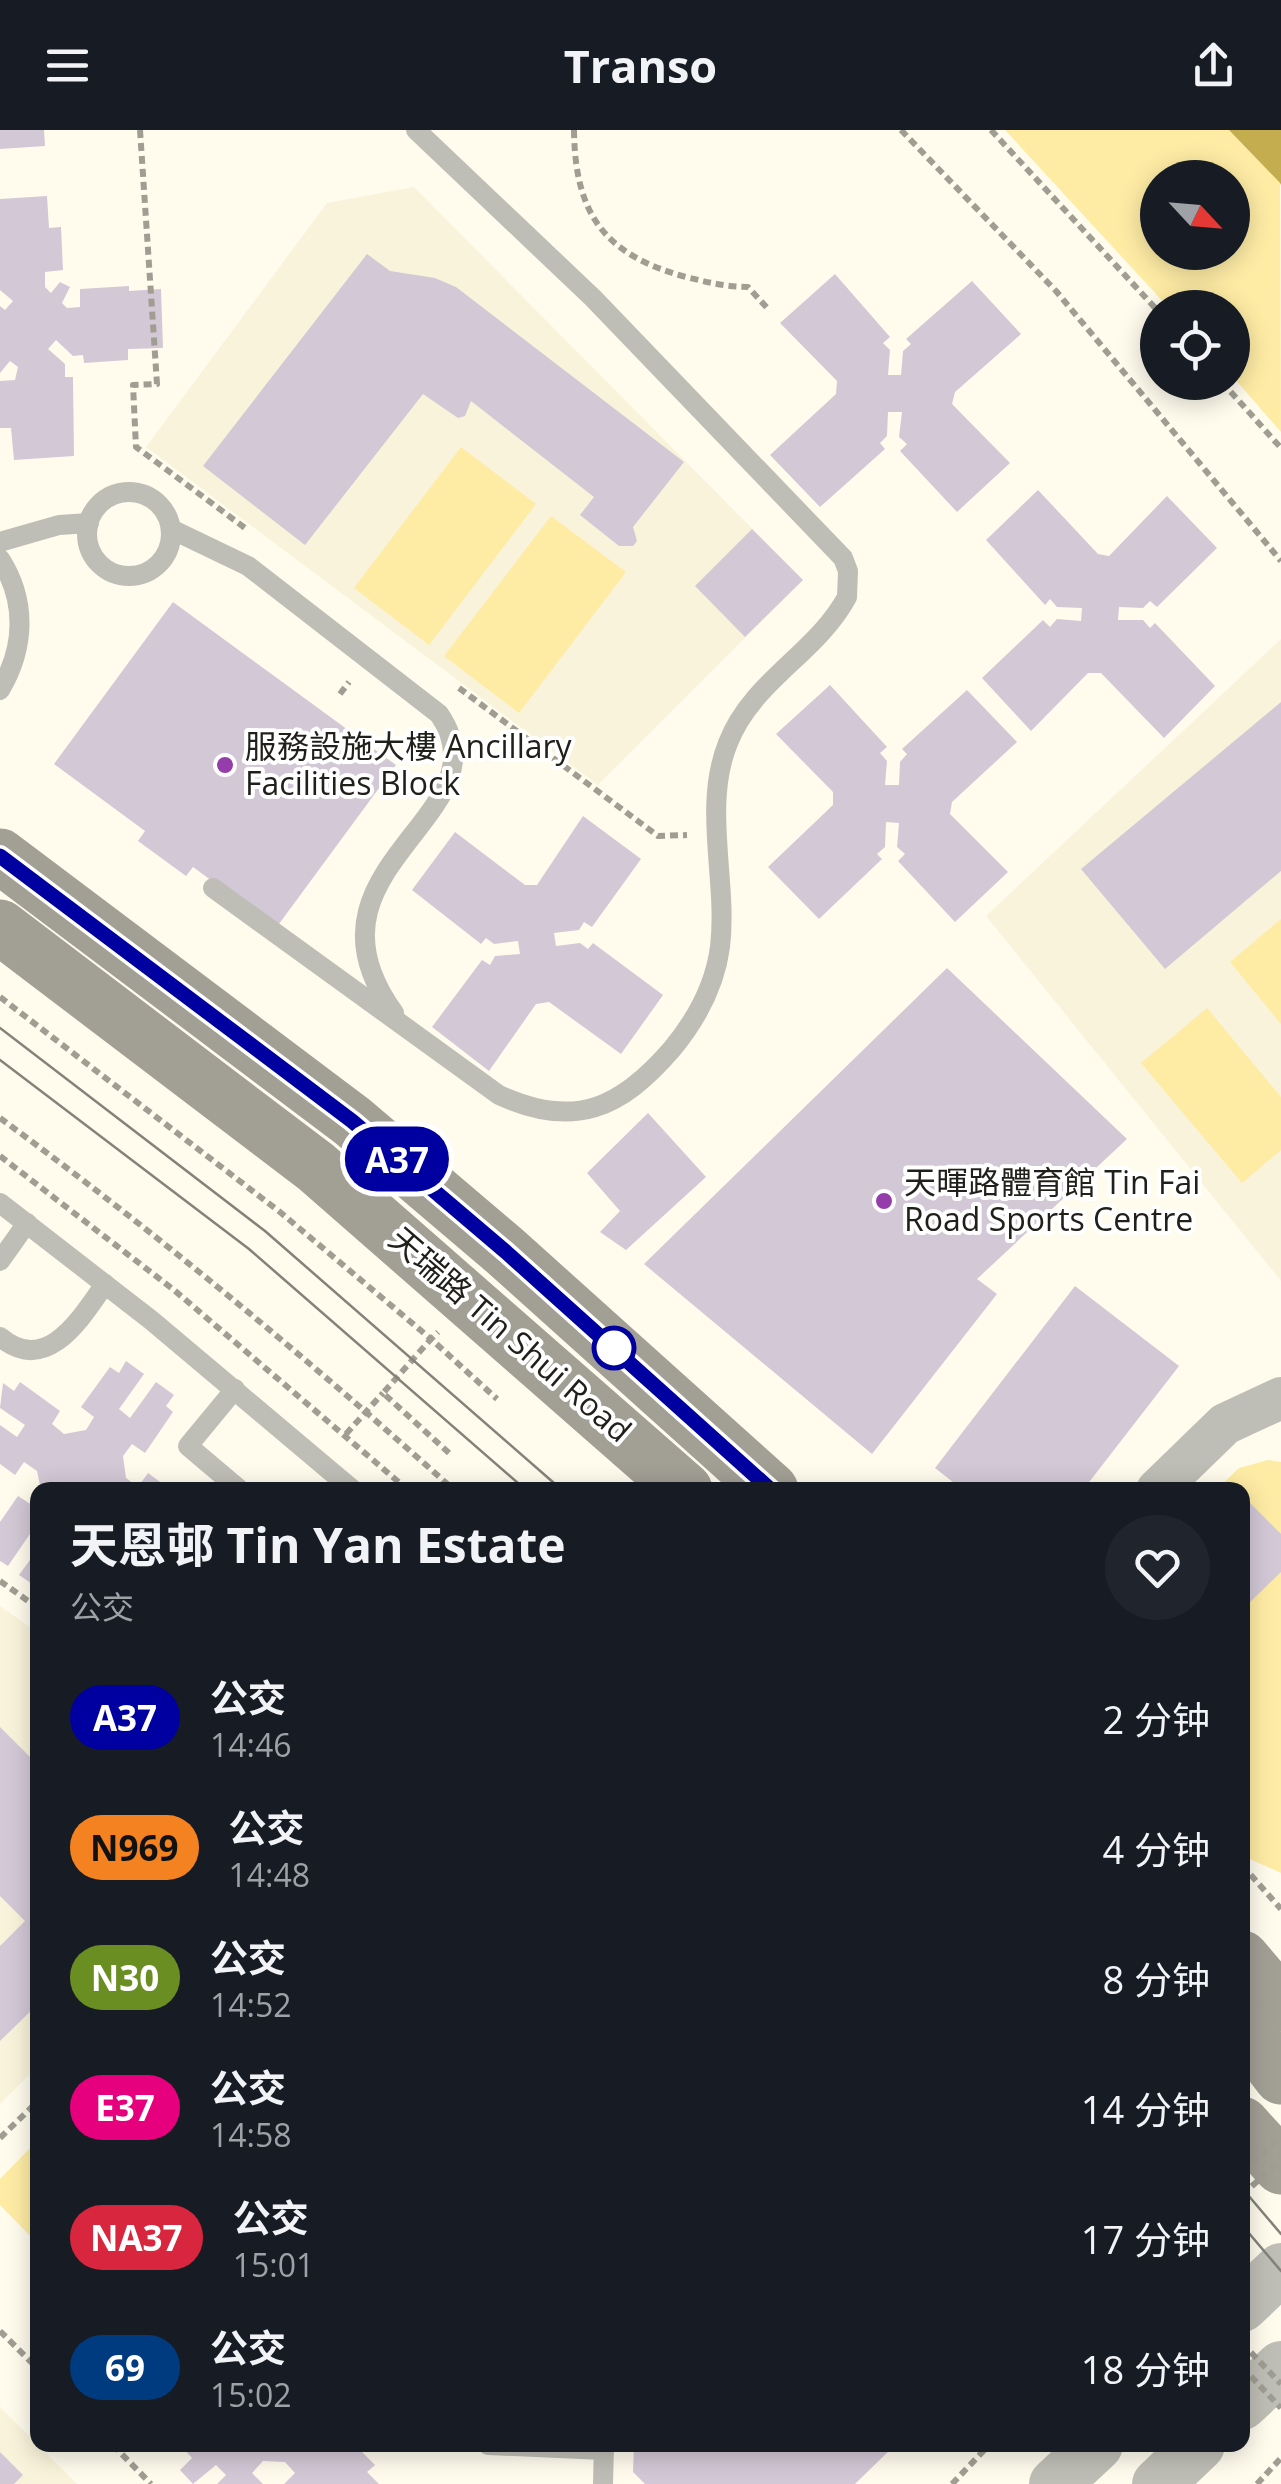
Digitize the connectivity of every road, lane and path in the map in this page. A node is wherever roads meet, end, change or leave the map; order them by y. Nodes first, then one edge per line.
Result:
1 (140, 130) edge
2 (416, 130) edge
3 (574, 130) edge
4 (901, 130) edge
5 (991, 130) edge
6 (1140, 291) edge
7 (770, 310) dead end
8 (1238, 400) edge
9 (1281, 448) edge
10 (89, 523) junction
11 (171, 529) junction
12 (248, 530) dead end
13 (0, 542) edge
14 (0, 560) edge
15 (1281, 561) edge
16 (449, 680) dead end
17 (0, 690) edge
18 (718, 833) junction
19 (0, 856) edge
20 (213, 888) dead end
21 (0, 926) edge
22 (0, 997) edge
23 (409, 1029) junction
24 (0, 1118) edge
25 (0, 1156) edge
26 (0, 1203) edge
27 (27, 1223) junction
28 (0, 1261) edge
29 (105, 1284) junction
30 (431, 1339) junction
31 (1, 1342) edge
32 (235, 1389) junction
33 (383, 1394) junction
34 (1281, 1398) edge
35 (498, 1399) dead end
36 (366, 1412) junction
37 (346, 1434) junction
38 (449, 1453) dead end
39 (231, 1482) edge
40 (344, 1482) edge
41 (399, 1482) edge
42 (445, 1482) edge
43 (676, 1482) edge
44 (762, 1482) edge
45 (1165, 1482) edge
46 (0, 1581) edge
47 (30, 1602) edge
48 (1250, 1874) edge
49 (1281, 1909) edge
50 (1250, 1967) edge
51 (1281, 2004) edge
52 (1250, 2036) edge
53 (1281, 2077) edge
54 (30, 2109) edge
55 (1250, 2132) edge
56 (1281, 2137) edge
57 (0, 2138) edge
58 (1281, 2163) edge
59 (1250, 2165) edge
60 (1250, 2188) edge
61 (1281, 2269) edge
62 (1250, 2298) edge
63 (0, 2332) edge
64 (1250, 2351) edge
65 (30, 2361) edge
66 (1281, 2367) edge
67 (1250, 2375) edge
68 (1281, 2384) edge
69 (1250, 2396) edge
70 (1281, 2408) edge
71 (120, 2452) edge
72 (604, 2452) edge
73 (982, 2452) edge
74 (1089, 2452) edge
75 (1192, 2452) edge
76 (1281, 2458) edge
77 (151, 2484) edge
78 (602, 2484) edge
79 (952, 2484) edge
80 (1055, 2484) edge
81 (1158, 2484) edge
82 (1257, 2484) edge

1 - 12 path
2 - 18 lane
3 - 7 path
4 - 15 path
5 - 6 path
8 - 9 path
10 - 11 lane
10 - 11 lane
10 - 13 lane
11 - 23 lane
14 - 17 lane
16 - 18 path
18 - 23 lane
19 - 44 main road, 天瑞路 Tin Shui Road
20 - 23 lane
21 - 43 main road, 天瑞路 Tin Shui Road
22 - 30 path
24 - 36 path
25 - 37 path
26 - 27 lane
27 - 28 lane
27 - 29 lane
29 - 31 lane
29 - 32 lane
30 - 33 path
30 - 35 path
32 - 39 lane
32 - 40 lane
33 - 36 path
33 - 38 path
34 - 45 street
36 - 37 path
36 - 42 path
37 - 41 path
46 - 47 path
48 - 49 path
50 - 51 main road
52 - 53 main road
54 - 57 path
55 - 58 main road
56 - 59 path, bridge
58 - 60 path, bridge
61 - 62 street
63 - 65 path
64 - 68 path, bridge
66 - 69 street
67 - 70 path, bridge
71 - 77 path
72 - 78 lane
73 - 79 path
74 - 80 street
75 - 81 street
76 - 82 path

